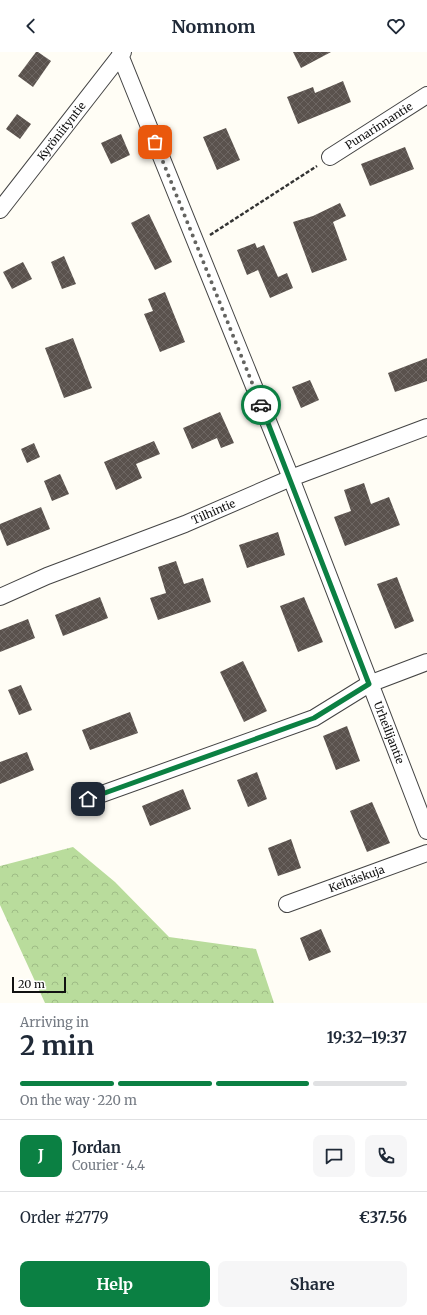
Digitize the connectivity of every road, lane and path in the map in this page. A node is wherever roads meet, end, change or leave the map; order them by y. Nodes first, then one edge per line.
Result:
1 (121, 54) edge
2 (427, 95) edge
3 (330, 157) joint
4 (0, 210) edge
5 (197, 243) junction
6 (427, 427) edge
7 (291, 478) junction
8 (0, 597) edge
9 (427, 662) edge
10 (369, 684) junction
11 (88, 799) dead end
12 (427, 831) edge
13 (427, 853) edge
14 (287, 904) dead end

1 - 4 street, Kyröniityntie
1 - 5 street, Urheilijantie
2 - 3 street, Punarinnantie
3 - 5 path
5 - 7 street, Urheilijantie
6 - 7 street, Tilhintie
7 - 8 street, Tilhintie
7 - 10 street, Urheilijantie
9 - 10 street
10 - 11 street
10 - 12 street, Urheilijantie
13 - 14 street, Keihäskuja

